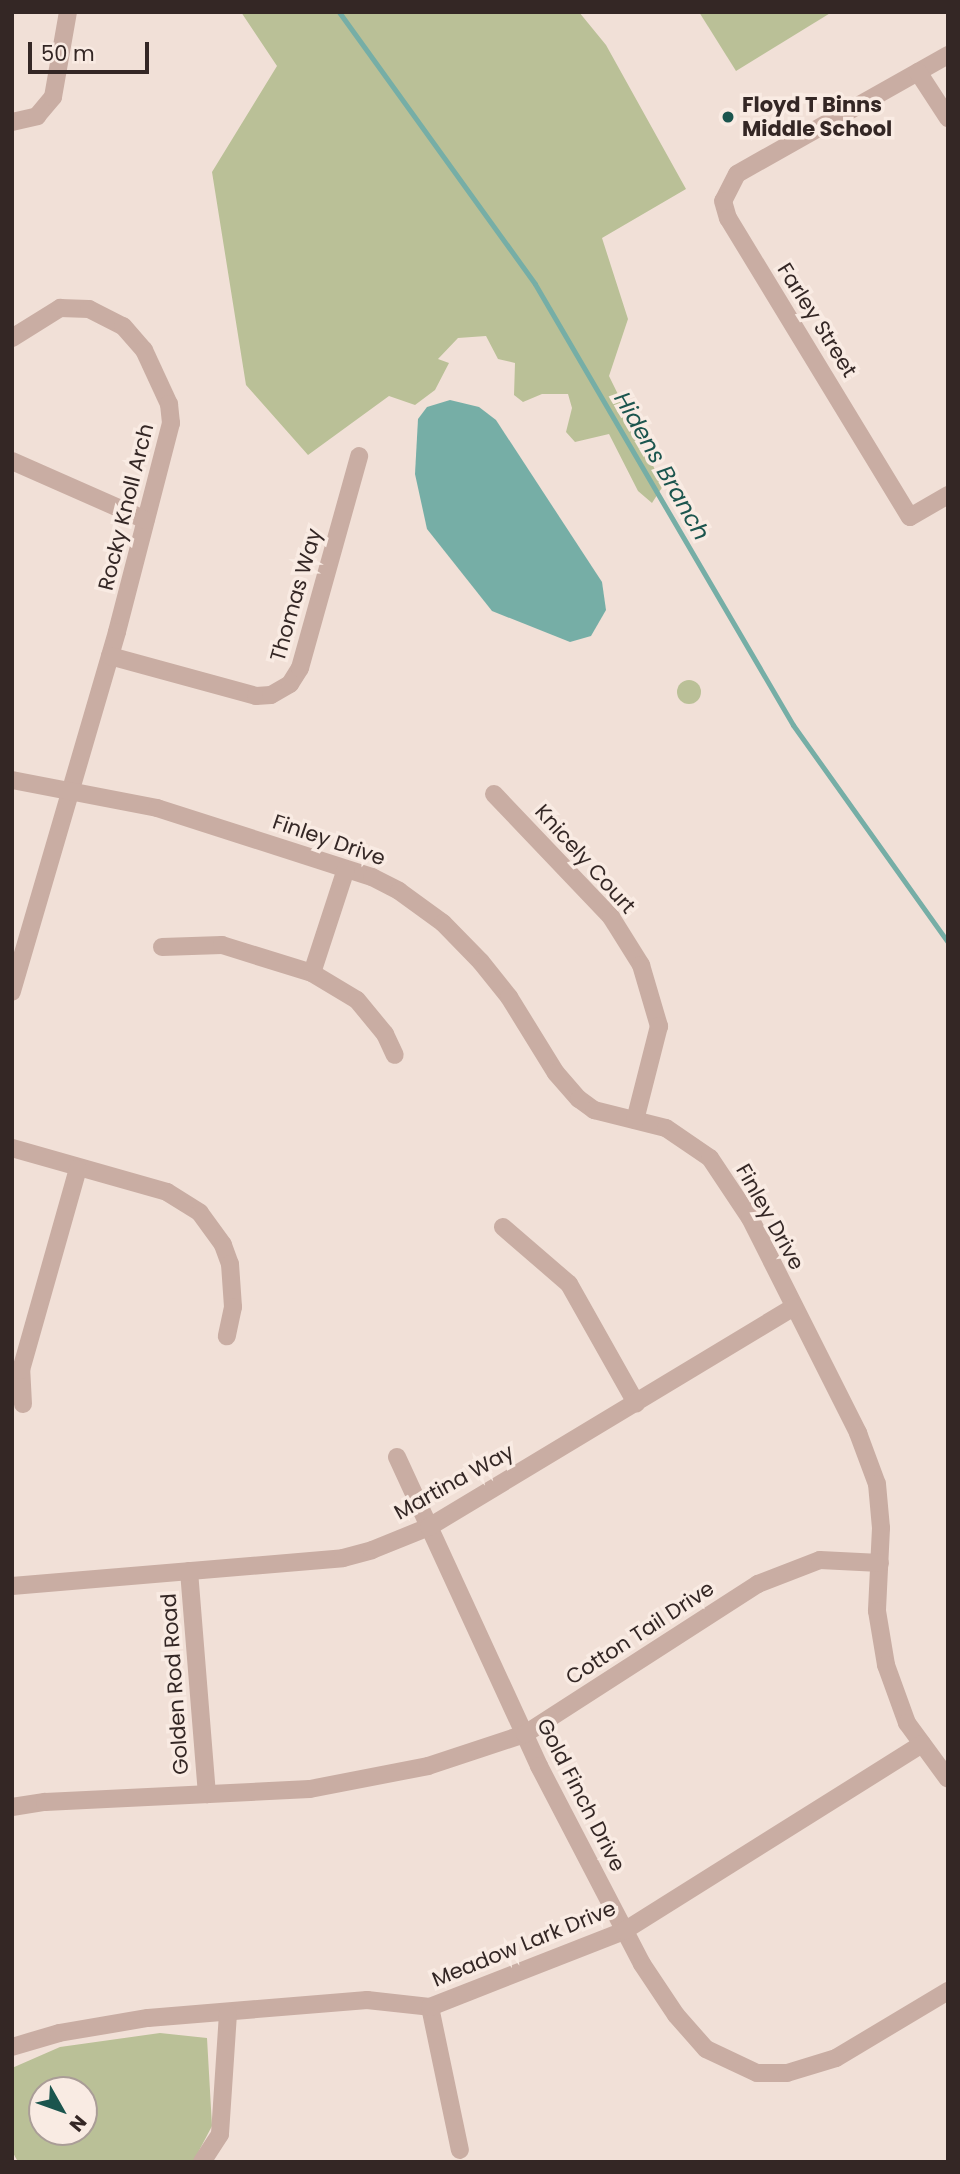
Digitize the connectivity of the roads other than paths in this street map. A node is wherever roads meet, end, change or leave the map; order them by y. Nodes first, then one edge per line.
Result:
1 (68, 12) edge
2 (948, 55) edge
3 (918, 72) junction
4 (948, 118) edge
5 (12, 122) edge
6 (12, 338) edge
7 (359, 456) dead end
8 (12, 461) edge
9 (948, 495) edge
10 (146, 520) junction
11 (110, 656) junction
12 (12, 780) edge
13 (71, 788) junction
14 (494, 794) dead end
15 (346, 869) junction
16 (162, 947) dead end
17 (312, 973) junction
18 (12, 992) edge
19 (395, 1055) dead end
20 (635, 1120) junction
21 (12, 1148) edge
22 (78, 1169) junction
23 (503, 1227) dead end
24 (794, 1307) junction
25 (226, 1336) dead end
26 (636, 1403) junction
27 (23, 1405) dead end
28 (397, 1457) dead end
29 (429, 1527) junction
30 (880, 1563) junction
31 (189, 1571) junction
32 (12, 1586) edge
33 (525, 1734) junction
34 (922, 1744) junction
35 (948, 1779) edge
36 (206, 1794) junction
37 (12, 1807) edge
38 (624, 1931) junction
39 (948, 1991) edge
40 (430, 2007) junction
41 (228, 2013) junction
42 (12, 2047) edge
43 (460, 2150) dead end
44 (202, 2162) edge

1 - 5 street
2 - 3 street, Farley Street
3 - 4 street
3 - 9 street, Farley Street
6 - 10 street, Rocky Knoll Arch
7 - 11 street, Thomas Way
8 - 10 street
10 - 11 street, Rocky Knoll Arch
11 - 13 street, Rocky Knoll Arch
12 - 13 street, Finley Drive
13 - 15 street, Finley Drive
13 - 18 street, Rocky Knoll Arch
14 - 20 street, Knicely Court
15 - 17 street
15 - 20 street, Finley Drive
16 - 17 street
17 - 19 street
20 - 24 street, Finley Drive
21 - 22 street
22 - 25 street
22 - 27 street
23 - 26 street
24 - 26 street, Martina Way
24 - 30 street, Finley Drive
26 - 29 street, Martina Way
28 - 29 street, Gold Finch Drive
29 - 31 street, Martina Way
29 - 33 street, Gold Finch Drive
30 - 33 street, Cotton Tail Drive
30 - 34 street, Finley Drive
31 - 32 street, Martina Way
31 - 36 street, Golden Rod Road
33 - 36 street, Cotton Tail Drive
33 - 38 street, Gold Finch Drive
34 - 35 street, Finley Drive
34 - 38 street, Meadow Lark Drive
36 - 37 street, Cotton Tail Drive
38 - 39 street, Gold Finch Drive
38 - 40 street, Meadow Lark Drive
40 - 41 street, Meadow Lark Drive
40 - 43 street
41 - 42 street, Meadow Lark Drive
41 - 44 street

